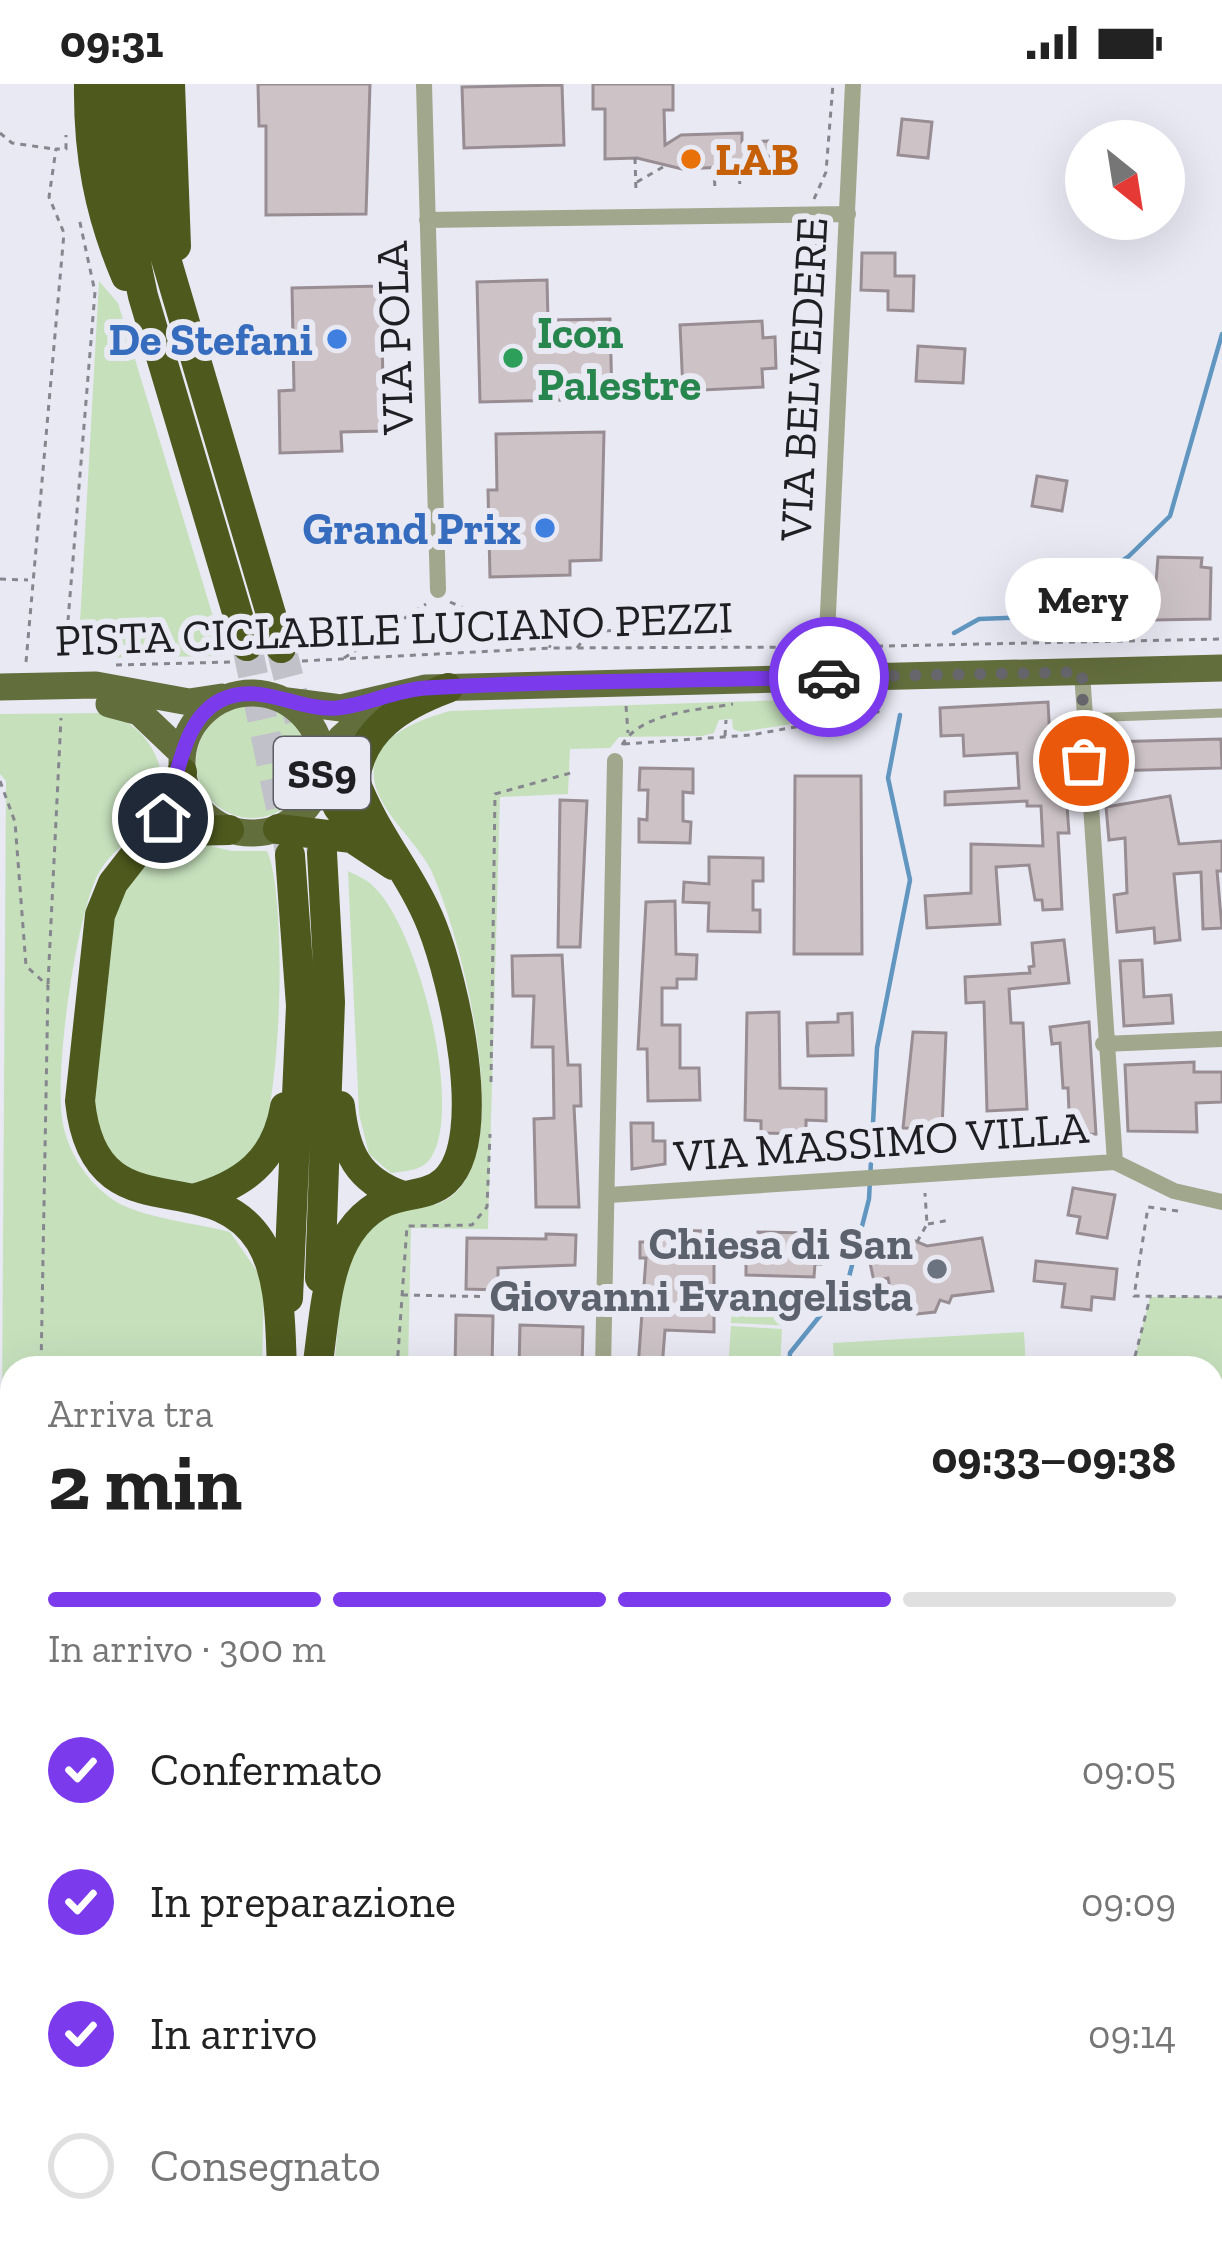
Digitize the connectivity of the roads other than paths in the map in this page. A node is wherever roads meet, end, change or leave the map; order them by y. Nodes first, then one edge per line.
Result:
1 (89, 84) edge
2 (115, 84) edge
3 (142, 84) edge
4 (170, 84) edge
5 (424, 84) edge
6 (853, 84) edge
7 (848, 214) junction
8 (427, 220) junction
9 (166, 374) junction
10 (202, 375) junction
11 (438, 590) dead end
12 (248, 654) tunnel mouth
13 (288, 655) tunnel mouth
14 (1222, 668) edge
15 (1082, 672) junction
16 (825, 677) junction
17 (0, 687) edge
18 (448, 688) junction
19 (400, 692) junction
20 (232, 695) junction
21 (286, 701) junction
22 (0, 703) edge
23 (1222, 713) edge
24 (1083, 718) junction
25 (615, 761) dead end
26 (182, 762) junction
27 (322, 770) junction
28 (229, 830) junction
29 (284, 842) junction
30 (369, 847) junction
31 (139, 852) junction
32 (322, 853) tunnel mouth
33 (409, 883) junction
34 (315, 1004) junction
35 (1222, 1040) edge
36 (1103, 1043) junction
37 (1115, 1162) junction
38 (403, 1196) junction
39 (609, 1196) junction
40 (193, 1199) junction
41 (1222, 1202) edge
42 (283, 1356) edge
43 (285, 1356) edge
44 (317, 1356) edge
45 (318, 1356) edge
46 (603, 1356) edge

1 - 9 highway
2 - 9 highway
3 - 10 highway
4 - 10 highway
5 - 8 street, VIA POLA
6 - 7 street, VIA BELVEDERE
7 - 8 street
7 - 16 street, VIA BELVEDERE
8 - 11 street, VIA POLA
9 - 12 highway
10 - 13 highway
14 - 15 main road, SS9
15 - 16 main road, SS9
15 - 24 street
16 - 18 main road, SS9
17 - 20 main road, SS9
18 - 19 main road, SS9
18 - 33 highway
19 - 21 main road, SS9
19 - 27 main road, SS9
20 - 21 main road, SS9
20 - 26 main road, SS9
21 - 27 main road, SS9
22 - 26 main road, SS9
23 - 24 lane
24 - 36 street
25 - 39 street
26 - 28 main road, SS9
26 - 31 highway
27 - 29 main road, SS9
27 - 30 highway
28 - 29 main road, SS9
28 - 31 highway
29 - 30 highway
29 - 34 highway
30 - 33 highway
31 - 40 highway
32 - 34 highway
33 - 38 highway
34 - 38 highway
34 - 40 highway
34 - 43 highway
34 - 44 highway
35 - 36 street
36 - 37 street
37 - 39 street, VIA MASSIMO VILLA
37 - 41 street, VIA MASSIMO VILLA
38 - 45 highway
39 - 46 street
40 - 42 highway

